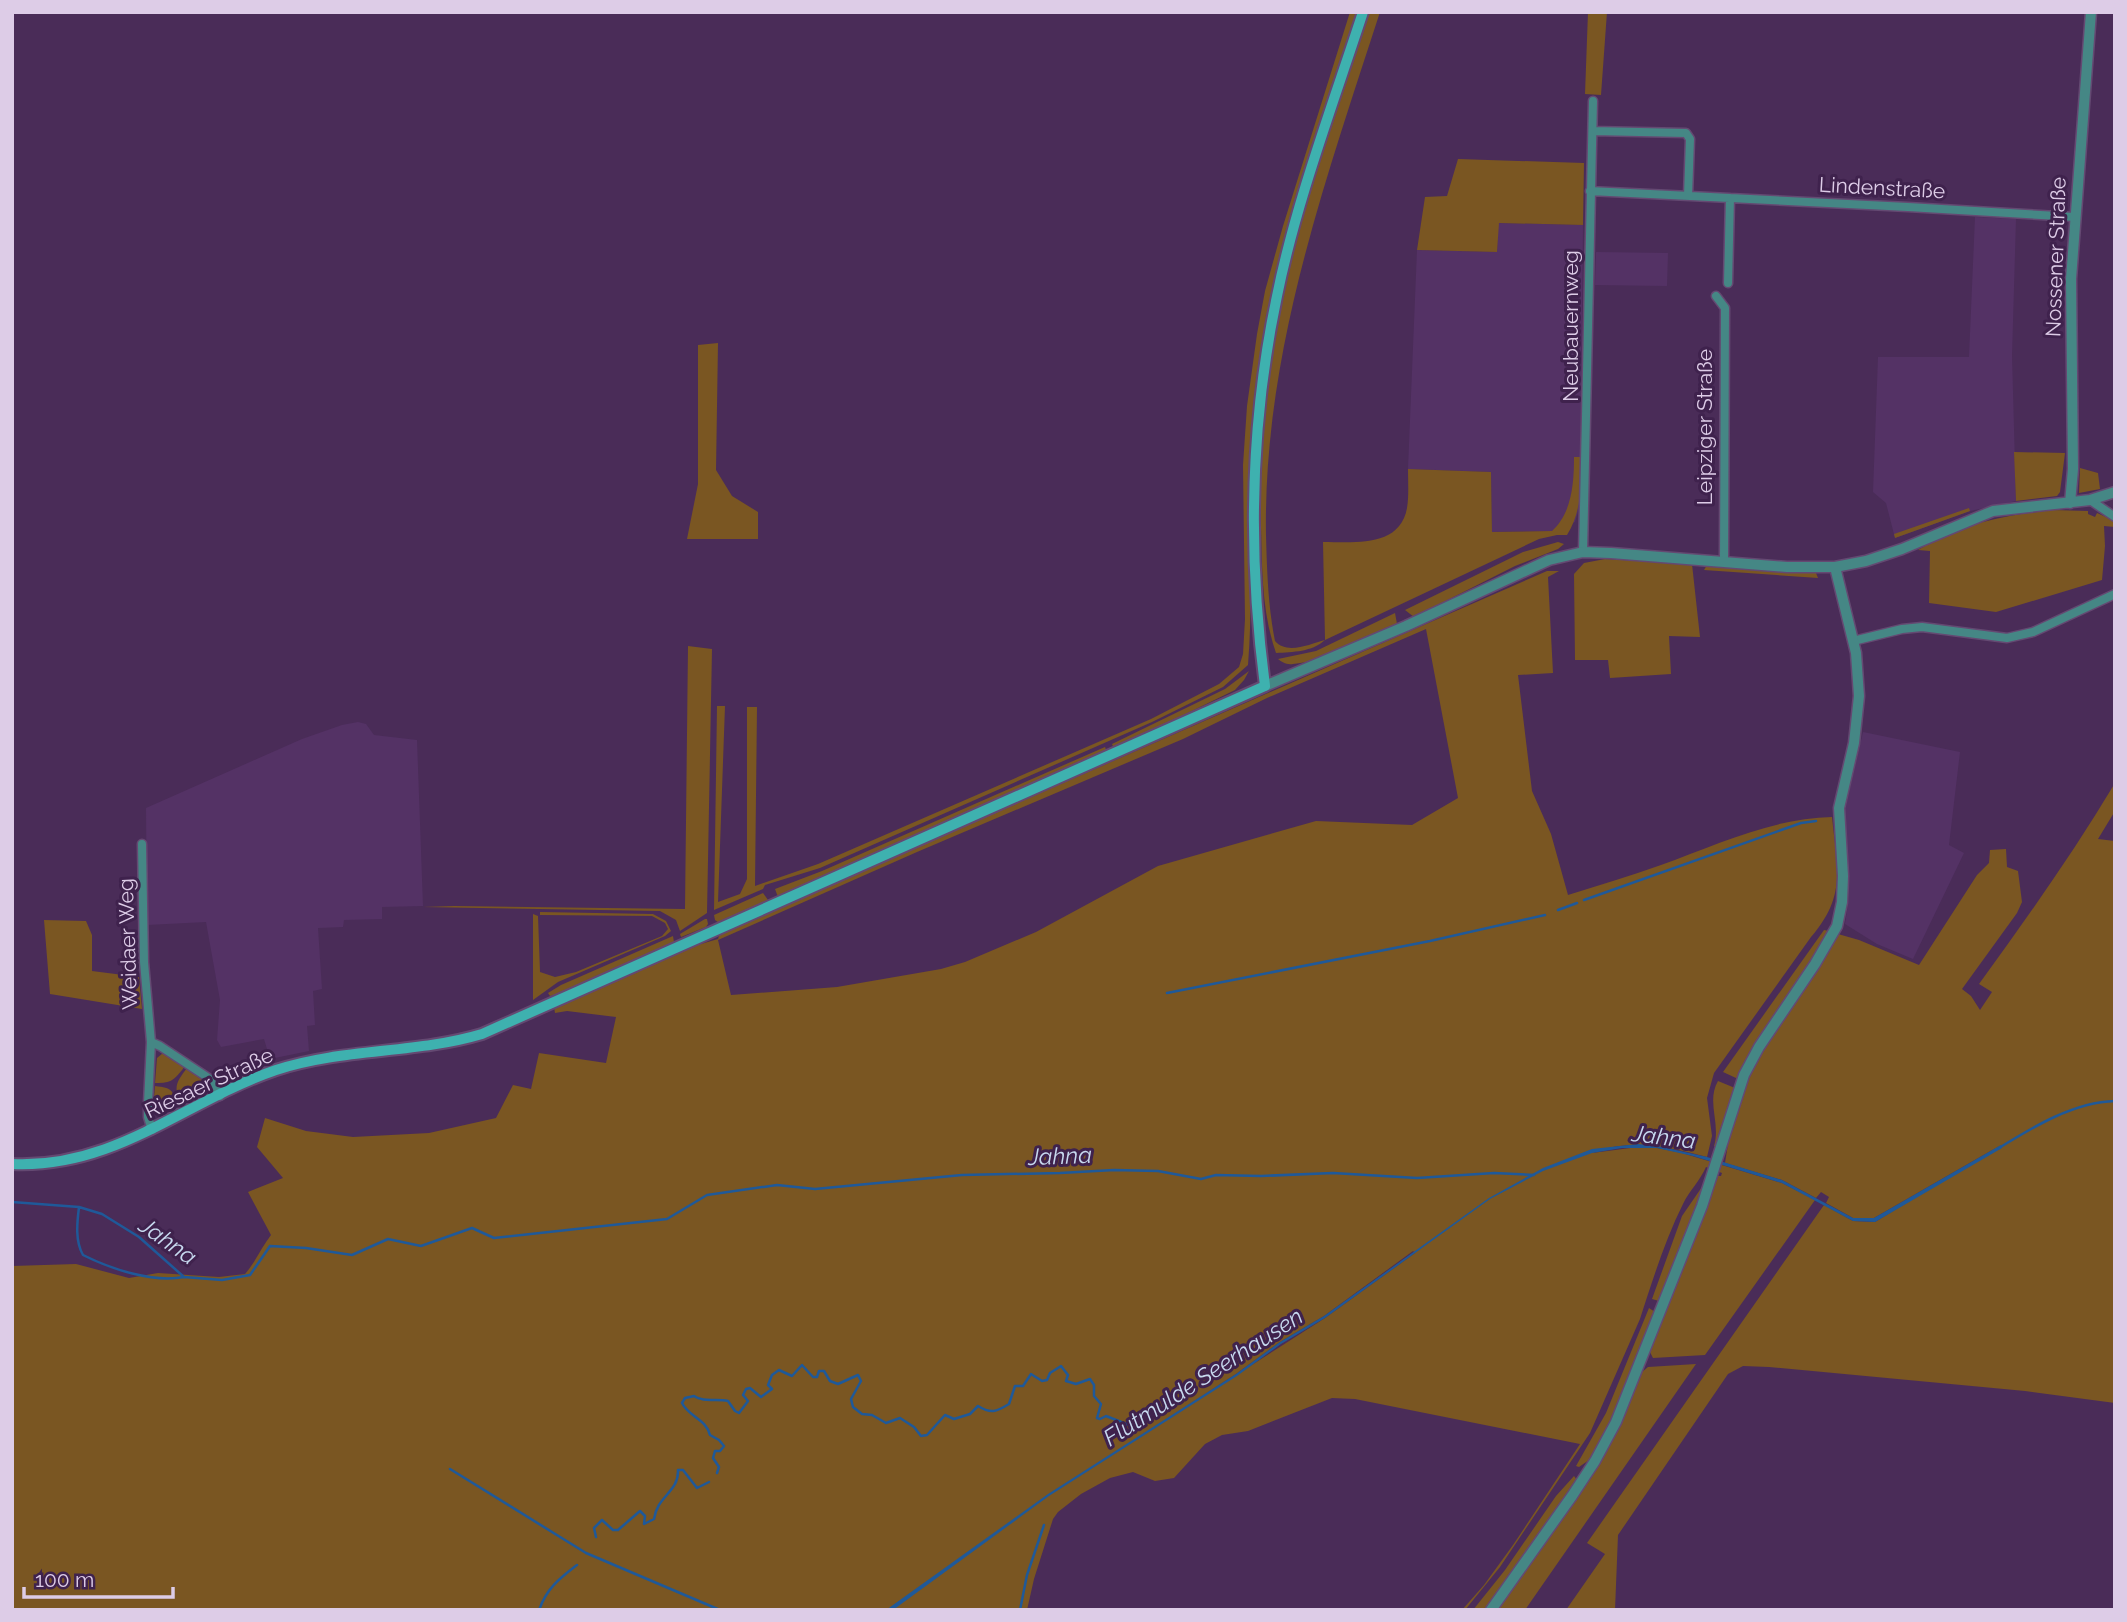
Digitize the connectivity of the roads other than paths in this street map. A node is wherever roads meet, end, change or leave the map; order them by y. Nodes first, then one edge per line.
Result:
1 (1363, 12) edge
2 (2091, 12) edge
3 (1593, 101) dead end
4 (1593, 131) junction
5 (1590, 191) junction
6 (1688, 196) junction
7 (1730, 198) junction
8 (2075, 217) junction
9 (1728, 283) dead end
10 (1716, 296) dead end
11 (2115, 492) edge
12 (2090, 500) junction
13 (2070, 503) junction
14 (2115, 517) edge
15 (1583, 552) junction
16 (1724, 562) junction
17 (1835, 567) junction
18 (2115, 594) edge
19 (1853, 641) junction
20 (1265, 686) junction
21 (142, 844) dead end
22 (151, 1042) junction
23 (219, 1096) junction
24 (152, 1130) junction
25 (12, 1164) edge
26 (1491, 1610) edge

1 - 20 main road
2 - 8 street, Nossener Straße
3 - 4 street, Neubauernweg
4 - 5 street, Neubauernweg
4 - 6 street
5 - 6 street, Lindenstraße
5 - 15 street, Neubauernweg
6 - 7 street, Lindenstraße
7 - 8 street, Lindenstraße
7 - 9 street
8 - 13 street, Nossener Straße
10 - 16 street, Leipziger Straße
11 - 12 street
12 - 13 street
12 - 14 street
13 - 17 street
15 - 16 street
15 - 20 street
16 - 17 street
17 - 19 street
18 - 19 street
19 - 26 street
20 - 23 main road, Riesaer Straße
21 - 22 street, Weidaer Weg
22 - 23 street
22 - 24 street, Weidaer Weg
23 - 24 main road, Riesaer Straße
24 - 25 main road, Riesaer Straße

